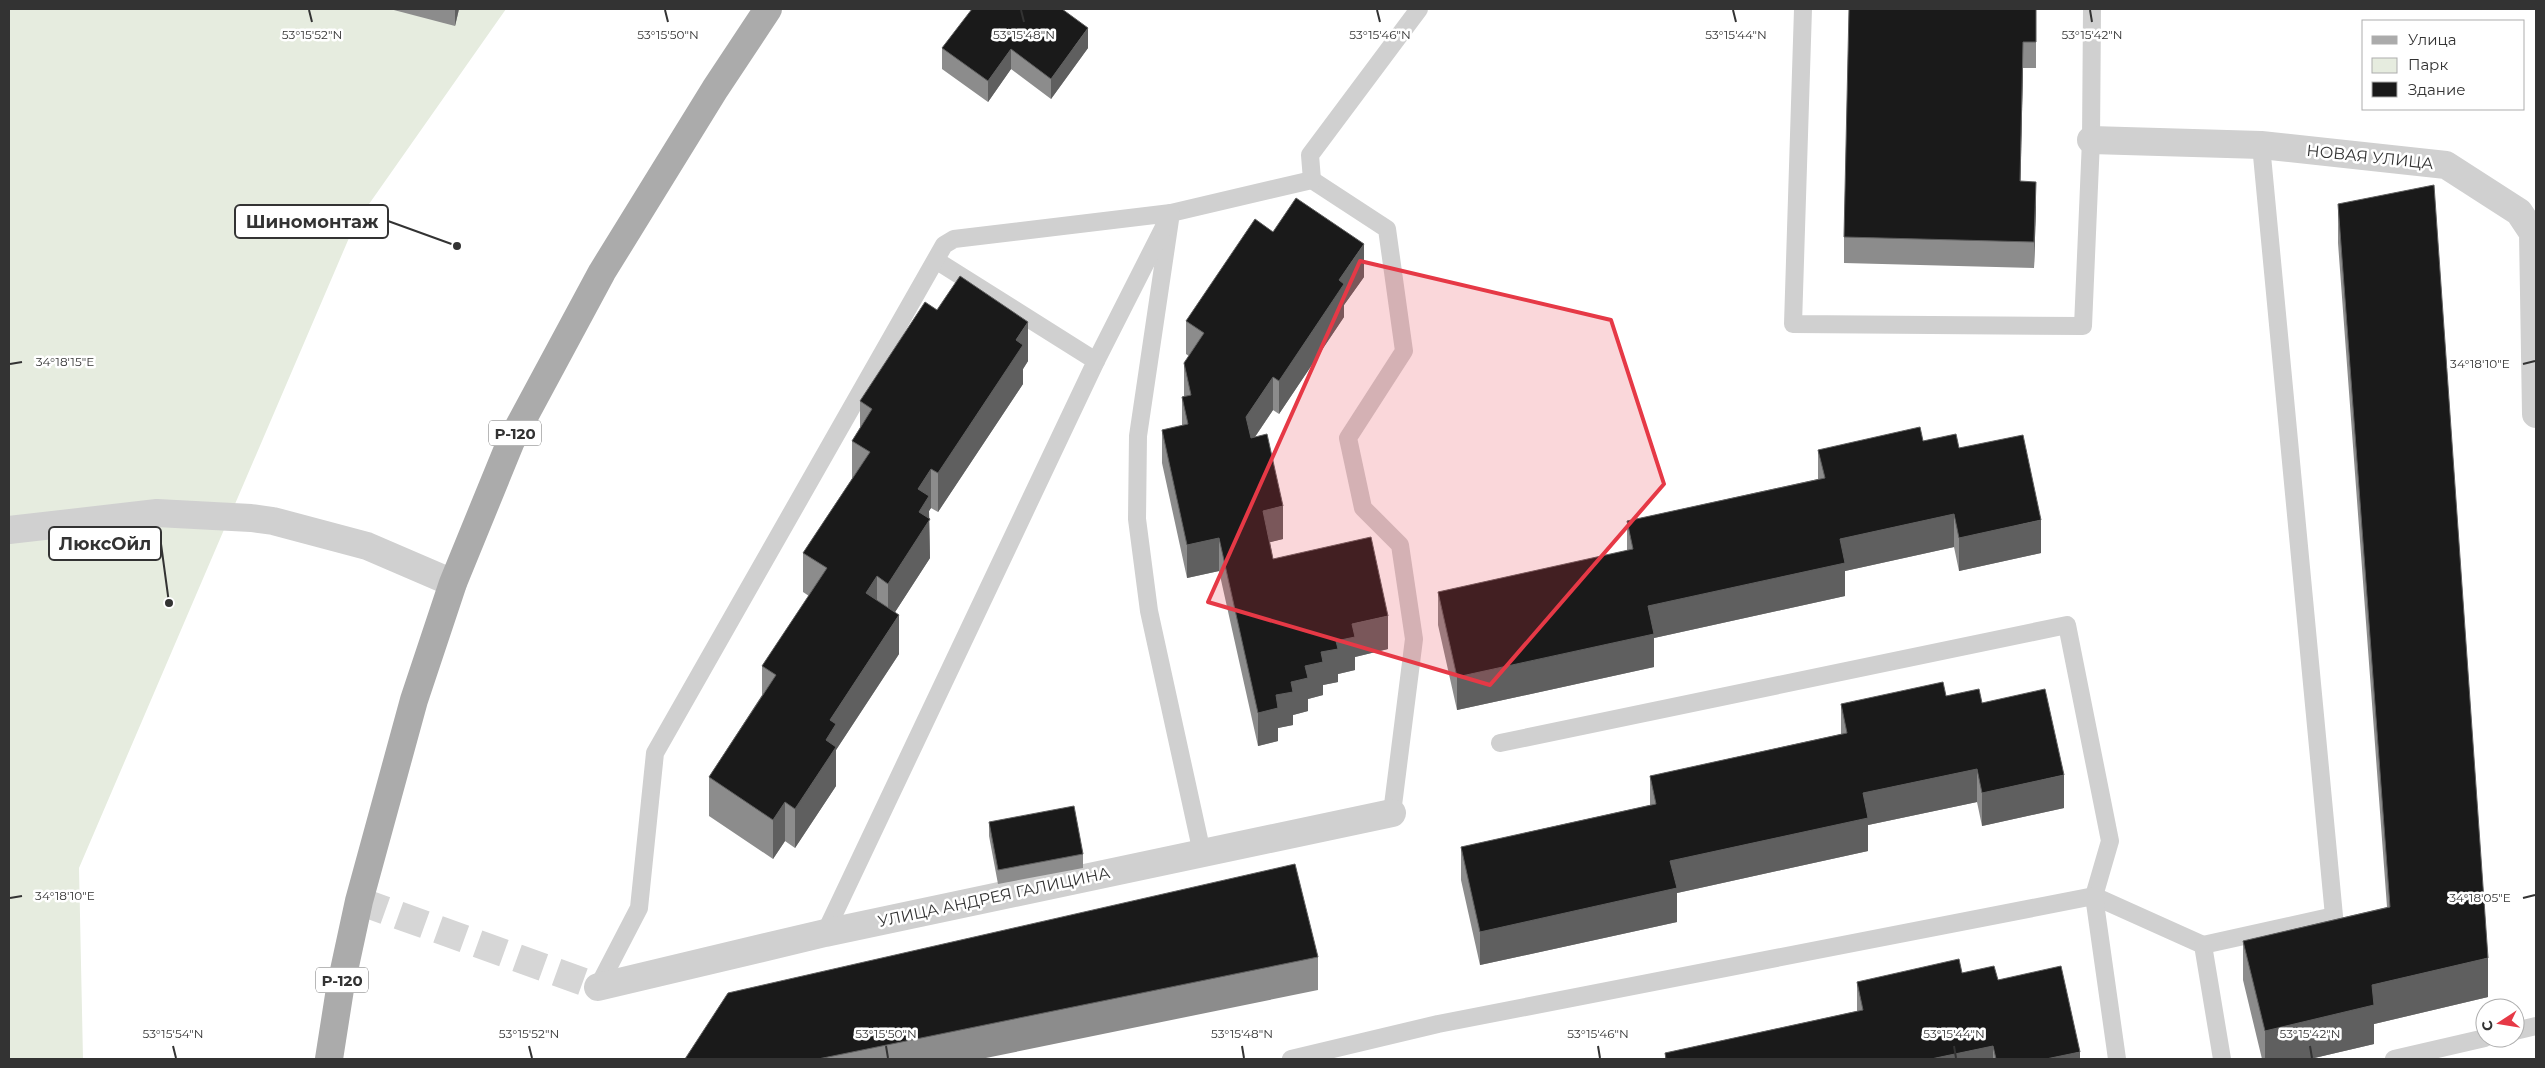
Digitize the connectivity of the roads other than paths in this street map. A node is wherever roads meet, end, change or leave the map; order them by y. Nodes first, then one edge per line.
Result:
1 (768, 9) edge
2 (1419, 9) edge
3 (1803, 9) edge
4 (2092, 9) edge
5 (2091, 140) junction
6 (2261, 145) junction
7 (1312, 180) junction
8 (1170, 213) junction
9 (2535, 231) edge
10 (936, 261) junction
11 (2535, 286) edge
12 (1096, 361) junction
13 (2536, 414) edge
14 (9, 530) edge
15 (453, 583) junction
16 (1500, 743) dead end
17 (1392, 813) joint
18 (1202, 853) junction
19 (2094, 896) junction
20 (825, 934) junction
21 (2203, 945) junction
22 (598, 987) joint
23 (2475, 1040) edge
24 (329, 1059) edge
25 (1291, 1059) edge
26 (2118, 1059) edge
27 (2222, 1059) edge
28 (2394, 1059) edge

1 - 15 main road, Р-120
2 - 7 lane
3 - 5 lane
4 - 5 lane
5 - 6 street, НОВАЯ УЛИЦА
6 - 9 street, НОВАЯ УЛИЦА
6 - 21 lane
7 - 8 lane
7 - 17 lane
8 - 10 lane
8 - 12 lane
8 - 18 lane
9 - 11 street, НОВАЯ УЛИЦА
10 - 12 lane
10 - 22 lane
11 - 13 street, НОВАЯ УЛИЦА
12 - 20 lane
14 - 15 street
15 - 24 main road, Р-120
16 - 19 lane
17 - 18 street, УЛИЦА АНДРЕЯ ГАЛИЦИНА
18 - 20 street, УЛИЦА АНДРЕЯ ГАЛИЦИНА
19 - 21 lane
19 - 25 lane
19 - 26 lane
20 - 22 street, УЛИЦА АНДРЕЯ ГАЛИЦИНА
21 - 27 lane
23 - 28 lane

